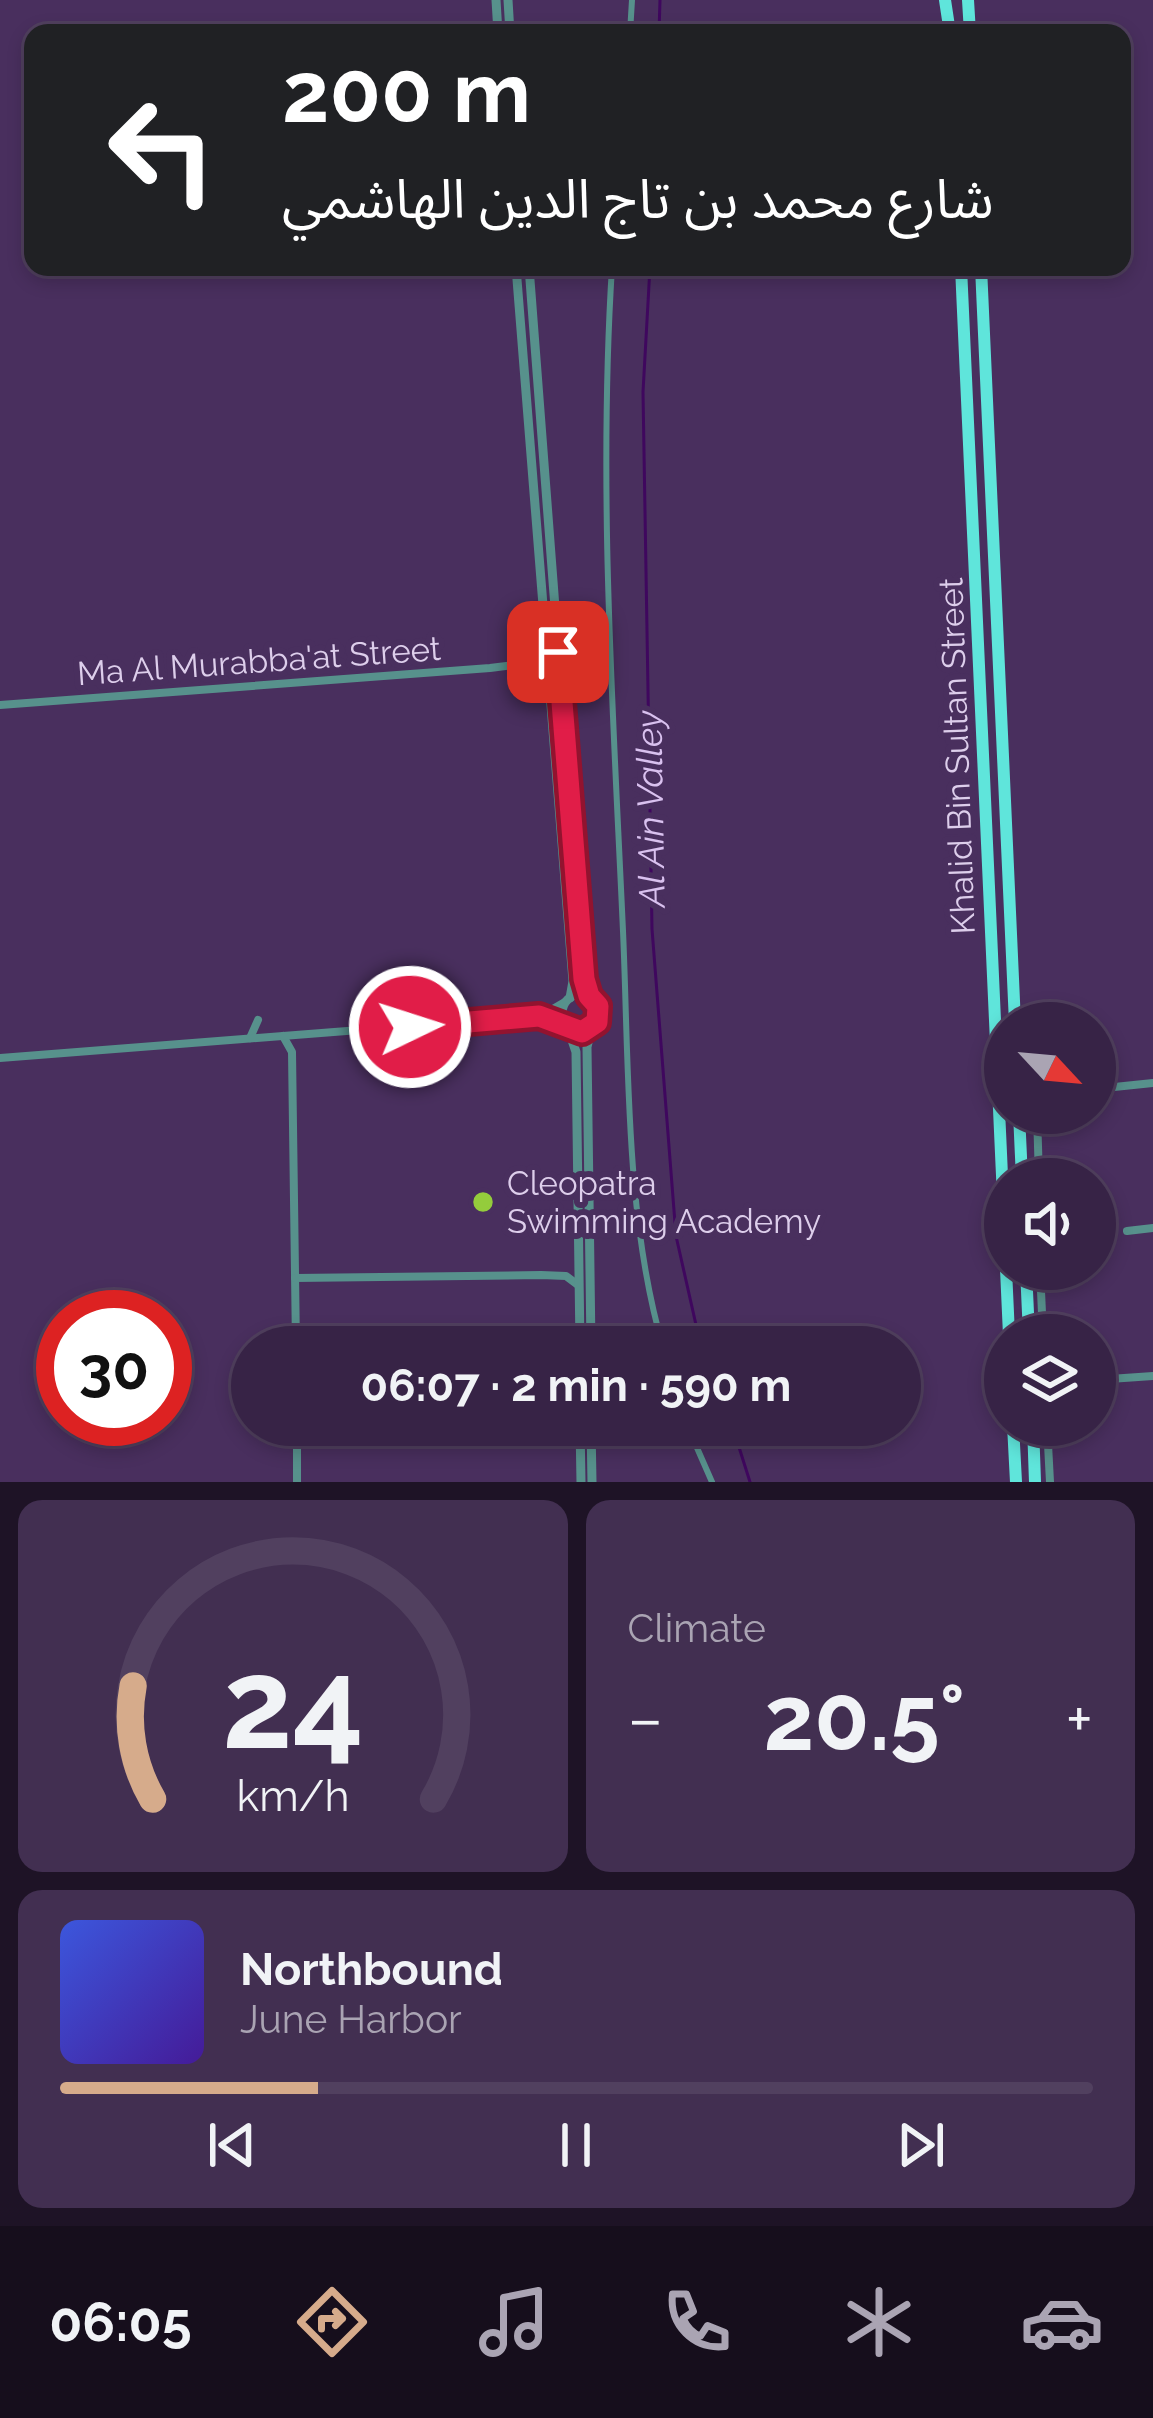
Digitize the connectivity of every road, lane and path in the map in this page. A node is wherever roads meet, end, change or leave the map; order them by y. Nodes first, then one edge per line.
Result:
1 (517, 276) edge
2 (530, 276) edge
3 (612, 276) edge
4 (961, 276) edge
5 (981, 276) edge
6 (547, 648) junction
7 (522, 664) junction
8 (549, 678) junction
9 (981, 682) junction
10 (0, 705) edge
11 (1004, 774) junction
12 (985, 788) junction
13 (1010, 880) junction
14 (589, 996) junction
15 (568, 1000) junction
16 (1014, 1002) edge
17 (539, 1016) junction
18 (258, 1020) dead end
19 (566, 1025) junction
20 (591, 1029) junction
21 (304, 1034) junction
22 (283, 1036) junction
23 (250, 1038) junction
24 (292, 1052) junction
25 (0, 1058) edge
26 (1153, 1083) edge
27 (1116, 1087) edge
28 (1001, 1158) edge
29 (1153, 1228) edge
30 (1126, 1231) dead end
31 (578, 1264) junction
32 (566, 1276) junction
33 (295, 1278) junction
34 (579, 1286) junction
35 (296, 1326) edge
36 (580, 1326) edge
37 (591, 1326) edge
38 (658, 1326) edge
39 (1153, 1376) edge
40 (1116, 1379) edge
41 (297, 1446) edge
42 (580, 1446) edge
43 (591, 1446) edge
44 (696, 1446) edge
45 (1014, 1446) edge
46 (1034, 1446) edge
47 (1048, 1446) edge
48 (297, 1482) edge
49 (581, 1482) edge
50 (592, 1482) edge
51 (712, 1482) edge
52 (1016, 1482) edge
53 (1035, 1482) edge
54 (1050, 1482) edge

1 - 6 street
2 - 14 street
3 - 38 street
4 - 9 main road, Khalid Bin Sultan Street
5 - 11 main road, Khalid Bin Sultan Street
6 - 7 street, Ma Al Murabba'at Street
6 - 8 street
7 - 8 street
7 - 10 street, Ma Al Murabba'at Street
8 - 15 street
9 - 11 main road
9 - 12 main road, Khalid Bin Sultan Street
11 - 13 main road, Khalid Bin Sultan Street
12 - 13 main road
12 - 28 main road, Khalid Bin Sultan Street
13 - 16 main road, Khalid Bin Sultan Street
14 - 15 street
14 - 20 street
15 - 17 street
15 - 19 street
17 - 19 street
17 - 21 street
18 - 23 street
19 - 20 street
19 - 31 street
20 - 37 street
21 - 22 street
21 - 24 street
22 - 23 street
22 - 24 street
23 - 25 street
24 - 33 street
26 - 27 street
29 - 30 street
31 - 32 street
31 - 34 street
32 - 33 street
32 - 34 street
33 - 35 street
34 - 36 street
39 - 40 street
41 - 48 street
42 - 49 street
43 - 50 street
44 - 51 street
45 - 52 main road
46 - 53 main road
47 - 54 street

